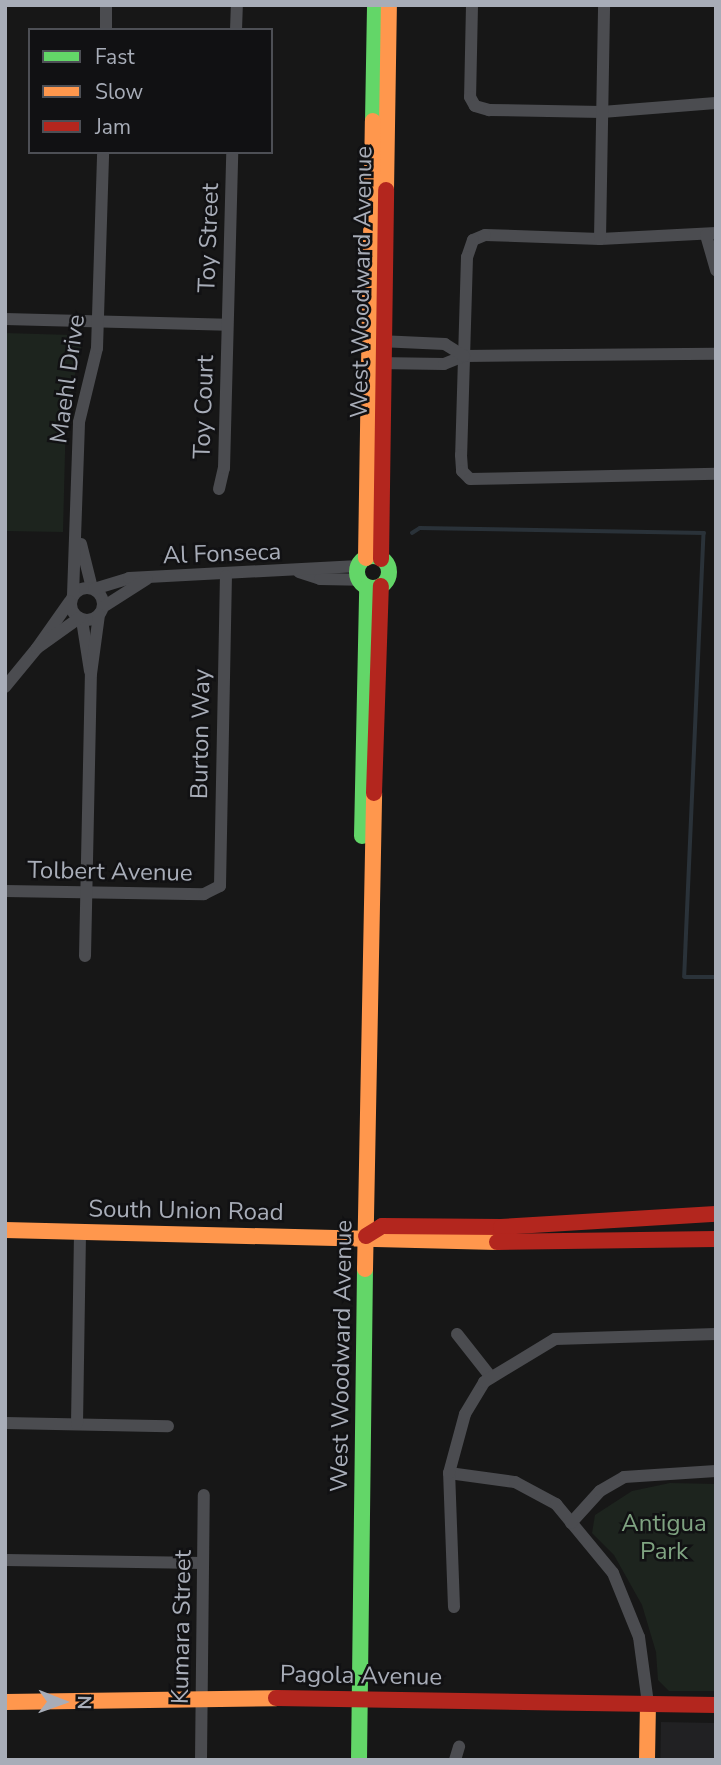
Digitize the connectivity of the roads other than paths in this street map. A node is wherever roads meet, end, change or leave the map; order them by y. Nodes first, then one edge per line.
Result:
1 (106, 5) edge
2 (237, 5) edge
3 (375, 5) edge
4 (389, 5) edge
5 (472, 5) edge
6 (604, 5) edge
7 (106, 28) edge
8 (236, 28) edge
9 (716, 103) edge
10 (602, 112) junction
11 (103, 154) edge
12 (232, 154) edge
13 (711, 234) edge
14 (600, 239) junction
15 (716, 271) edge
16 (377, 312) junction
17 (5, 319) edge
18 (99, 320) junction
19 (227, 325) junction
20 (377, 341) junction
21 (716, 354) edge
22 (464, 356) junction
23 (377, 363) junction
24 (716, 474) edge
25 (219, 489) dead end
26 (76, 527) junction
27 (369, 573) junction
28 (226, 576) junction
29 (147, 579) junction
30 (93, 588) junction
31 (72, 598) junction
32 (101, 611) junction
33 (81, 619) junction
34 (62, 632) junction
35 (83, 646) junction
36 (37, 648) junction
37 (91, 674) junction
38 (5, 687) edge
39 (5, 891) edge
40 (214, 891) joint
41 (86, 893) junction
42 (85, 956) dead end
43 (716, 1214) edge
44 (5, 1230) edge
45 (80, 1233) junction
46 (366, 1237) junction
47 (716, 1239) edge
48 (457, 1334) dead end
49 (716, 1334) edge
50 (491, 1377) junction
51 (5, 1423) edge
52 (77, 1424) junction
53 (168, 1426) dead end
54 (716, 1471) edge
55 (449, 1473) junction
56 (204, 1494) dead end
57 (571, 1523) junction
58 (5, 1560) edge
59 (203, 1563) junction
60 (454, 1607) dead end
61 (202, 1697) junction
62 (359, 1699) junction
63 (5, 1702) edge
64 (648, 1704) junction
65 (716, 1705) edge
66 (201, 1760) edge
67 (359, 1760) edge
68 (647, 1760) edge

1 - 7 street
2 - 8 street
3 - 16 street, West Woodward Avenue
4 - 16 street, West Woodward Avenue
5 - 10 street
6 - 10 street
9 - 10 street
10 - 14 street
11 - 18 street, Maehl Drive
12 - 19 street, Toy Street
13 - 14 street
13 - 15 street
14 - 22 street
16 - 20 street, West Woodward Avenue
17 - 18 street
18 - 19 street
18 - 26 street, Maehl Drive
19 - 25 street, Toy Court
20 - 22 street
20 - 23 street, West Woodward Avenue
21 - 22 street
22 - 23 street
22 - 24 street
23 - 27 street, West Woodward Avenue
26 - 30 street, Maehl Drive
26 - 31 street, Maehl Drive
27 - 28 street, Al Fonseca
27 - 46 street, West Woodward Avenue
28 - 29 street, Al Fonseca
28 - 40 street, Burton Way
29 - 30 street, Al Fonseca
29 - 32 street, Al Fonseca
30 - 31 street, Al Fonseca
30 - 32 street, Maehl Drive
31 - 33 street
31 - 36 street
32 - 33 street, Al Fonseca
32 - 37 street
33 - 34 street
33 - 35 street
34 - 35 street
34 - 36 street
35 - 37 street
36 - 38 street
37 - 41 street
39 - 41 street, Tolbert Avenue
40 - 41 street, Tolbert Avenue
41 - 42 street
43 - 46 street, South Union Road
44 - 45 street, South Union Road
45 - 46 street, South Union Road
45 - 52 street
46 - 47 street, South Union Road
46 - 62 street, West Woodward Avenue
48 - 50 street
49 - 50 street
50 - 55 street
51 - 52 street
52 - 53 street
54 - 57 street
55 - 57 street
55 - 60 street
56 - 59 street, Kumara Street
57 - 64 street
58 - 59 street
59 - 61 street, Kumara Street
61 - 62 street, Pagola Avenue
61 - 63 street, Pagola Avenue
61 - 66 street, Kumara Street
62 - 64 street, Pagola Avenue
62 - 67 street, West Woodward Avenue
64 - 65 street, Pagola Avenue
64 - 68 street

